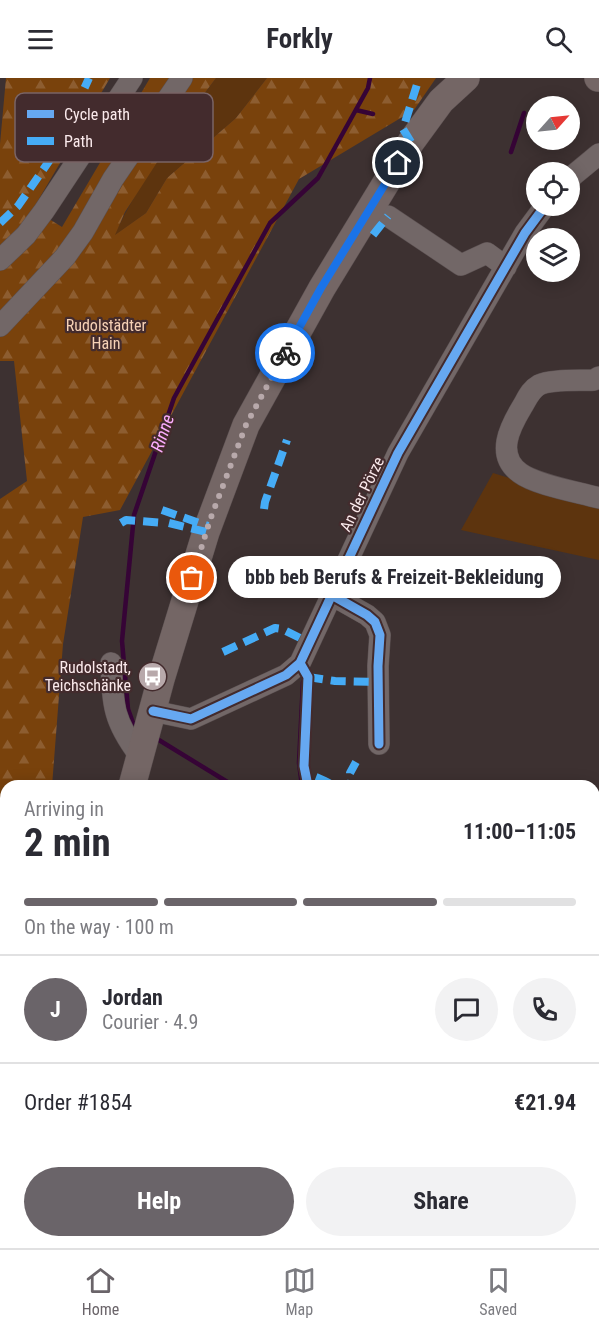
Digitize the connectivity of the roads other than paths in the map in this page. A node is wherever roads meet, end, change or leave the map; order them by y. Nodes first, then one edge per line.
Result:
1 (132, 78) edge
2 (182, 78) edge
3 (466, 78) edge
4 (122, 93) edge
5 (172, 93) edge
6 (599, 154) edge
7 (77, 162) edge
8 (125, 162) edge
9 (580, 170) edge
10 (388, 216) dead end
11 (537, 216) edge
12 (0, 260) edge
13 (506, 267) junction
14 (0, 326) edge
15 (596, 379) edge
16 (599, 498) edge
17 (330, 594) junction
18 (111, 663) dead end
19 (147, 732) junction
20 (379, 744) dead end
21 (134, 780) edge

1 - 4 street
2 - 5 street
3 - 19 main road
6 - 9 street
7 - 12 street
8 - 14 street
10 - 13 street
11 - 13 street, An der Pörze
13 - 17 street, An der Pörze
15 - 16 street
17 - 19 street, An der Pörze
17 - 20 street
18 - 19 street
19 - 21 main road

